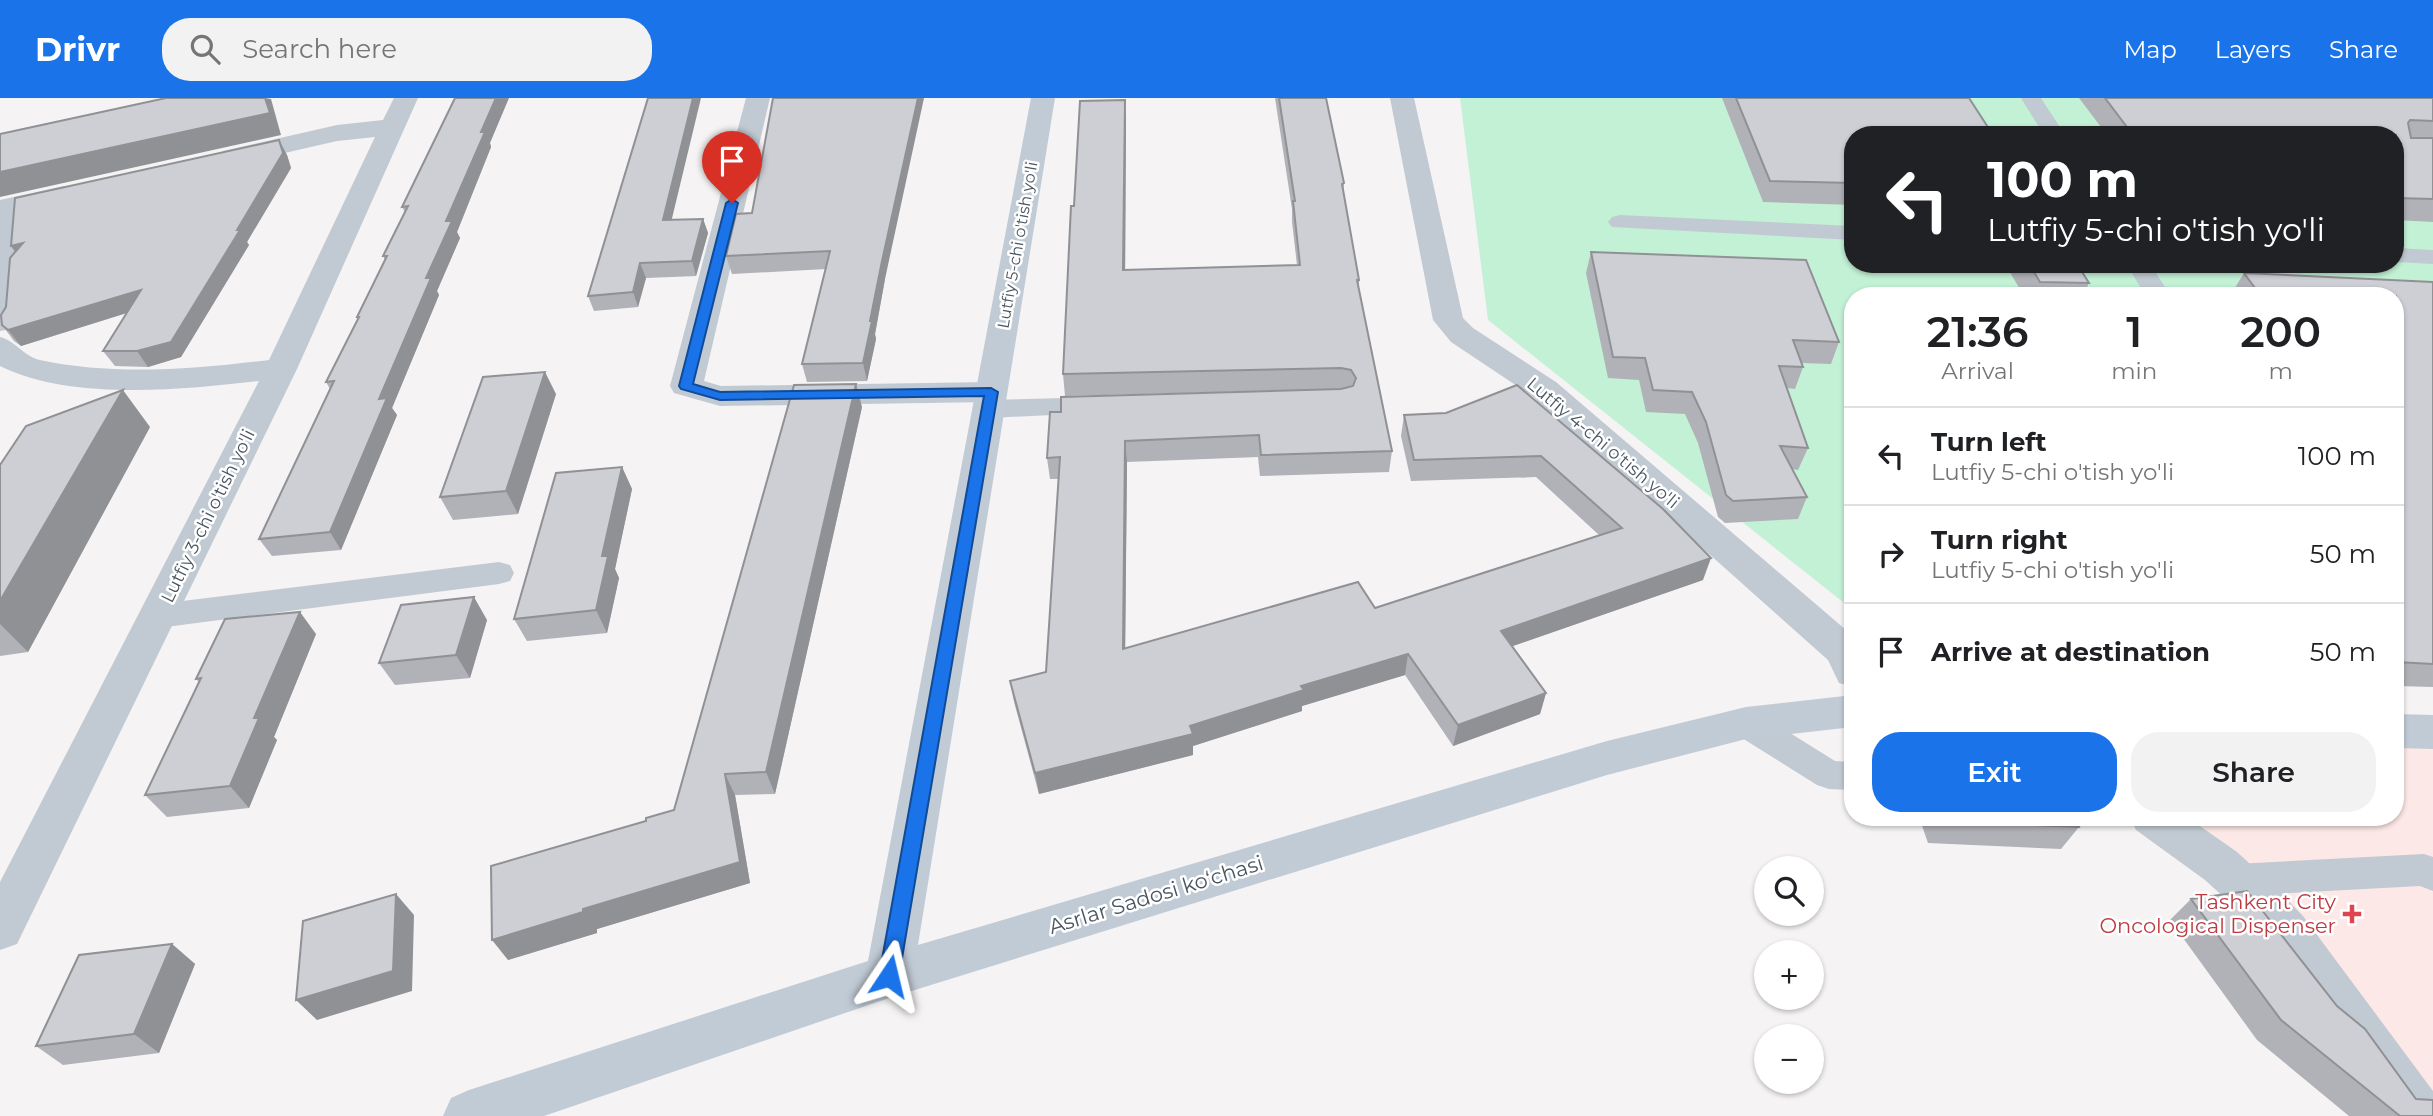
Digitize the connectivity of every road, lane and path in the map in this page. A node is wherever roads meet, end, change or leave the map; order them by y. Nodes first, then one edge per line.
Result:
1 (758, 98) edge
2 (1043, 98) edge
3 (1402, 98) edge
4 (2031, 98) edge
5 (399, 113) edge
6 (2048, 126) edge
7 (206, 162) edge
8 (88, 188) edge
9 (4, 207) edge
10 (1620, 222) dead end
11 (1844, 233) edge
12 (2404, 256) edge
13 (2433, 257) edge
14 (1, 343) edge
15 (281, 369) junction
16 (990, 401) junction
17 (1124, 406) edge
18 (499, 573) dead end
19 (158, 615) junction
20 (1844, 651) edge
21 (1844, 711) edge
22 (1746, 723) junction
23 (2404, 731) edge
24 (2433, 732) edge
25 (1844, 776) edge
26 (2164, 826) edge
27 (2433, 875) edge
28 (2236, 880) junction
29 (0, 929) edge
30 (889, 976) junction
31 (469, 1116) edge
32 (2420, 1116) edge

1 - 16 street
2 - 16 street, Lutfiy 5-chi o'tish yo'li
3 - 20 street, Lutfiy 4-chi o'tish yo'li
4 - 6 lane
5 - 7 street
5 - 15 street, Lutfiy 3-chi o'tish yo'li
8 - 9 street
9 - 14 street
10 - 11 lane
12 - 13 lane
14 - 15 street
15 - 19 street, Lutfiy 3-chi o'tish yo'li
16 - 17 lane
16 - 30 street, Lutfiy 5-chi o'tish yo'li
18 - 19 lane
19 - 29 street, Lutfiy 3-chi o'tish yo'li
21 - 22 street, Asrlar Sadosi ko‘chasi
22 - 25 lane
22 - 30 street, Asrlar Sadosi ko‘chasi
23 - 24 street
26 - 28 street
27 - 28 lane
28 - 32 street
30 - 31 street, Asrlar Sadosi ko‘chasi

